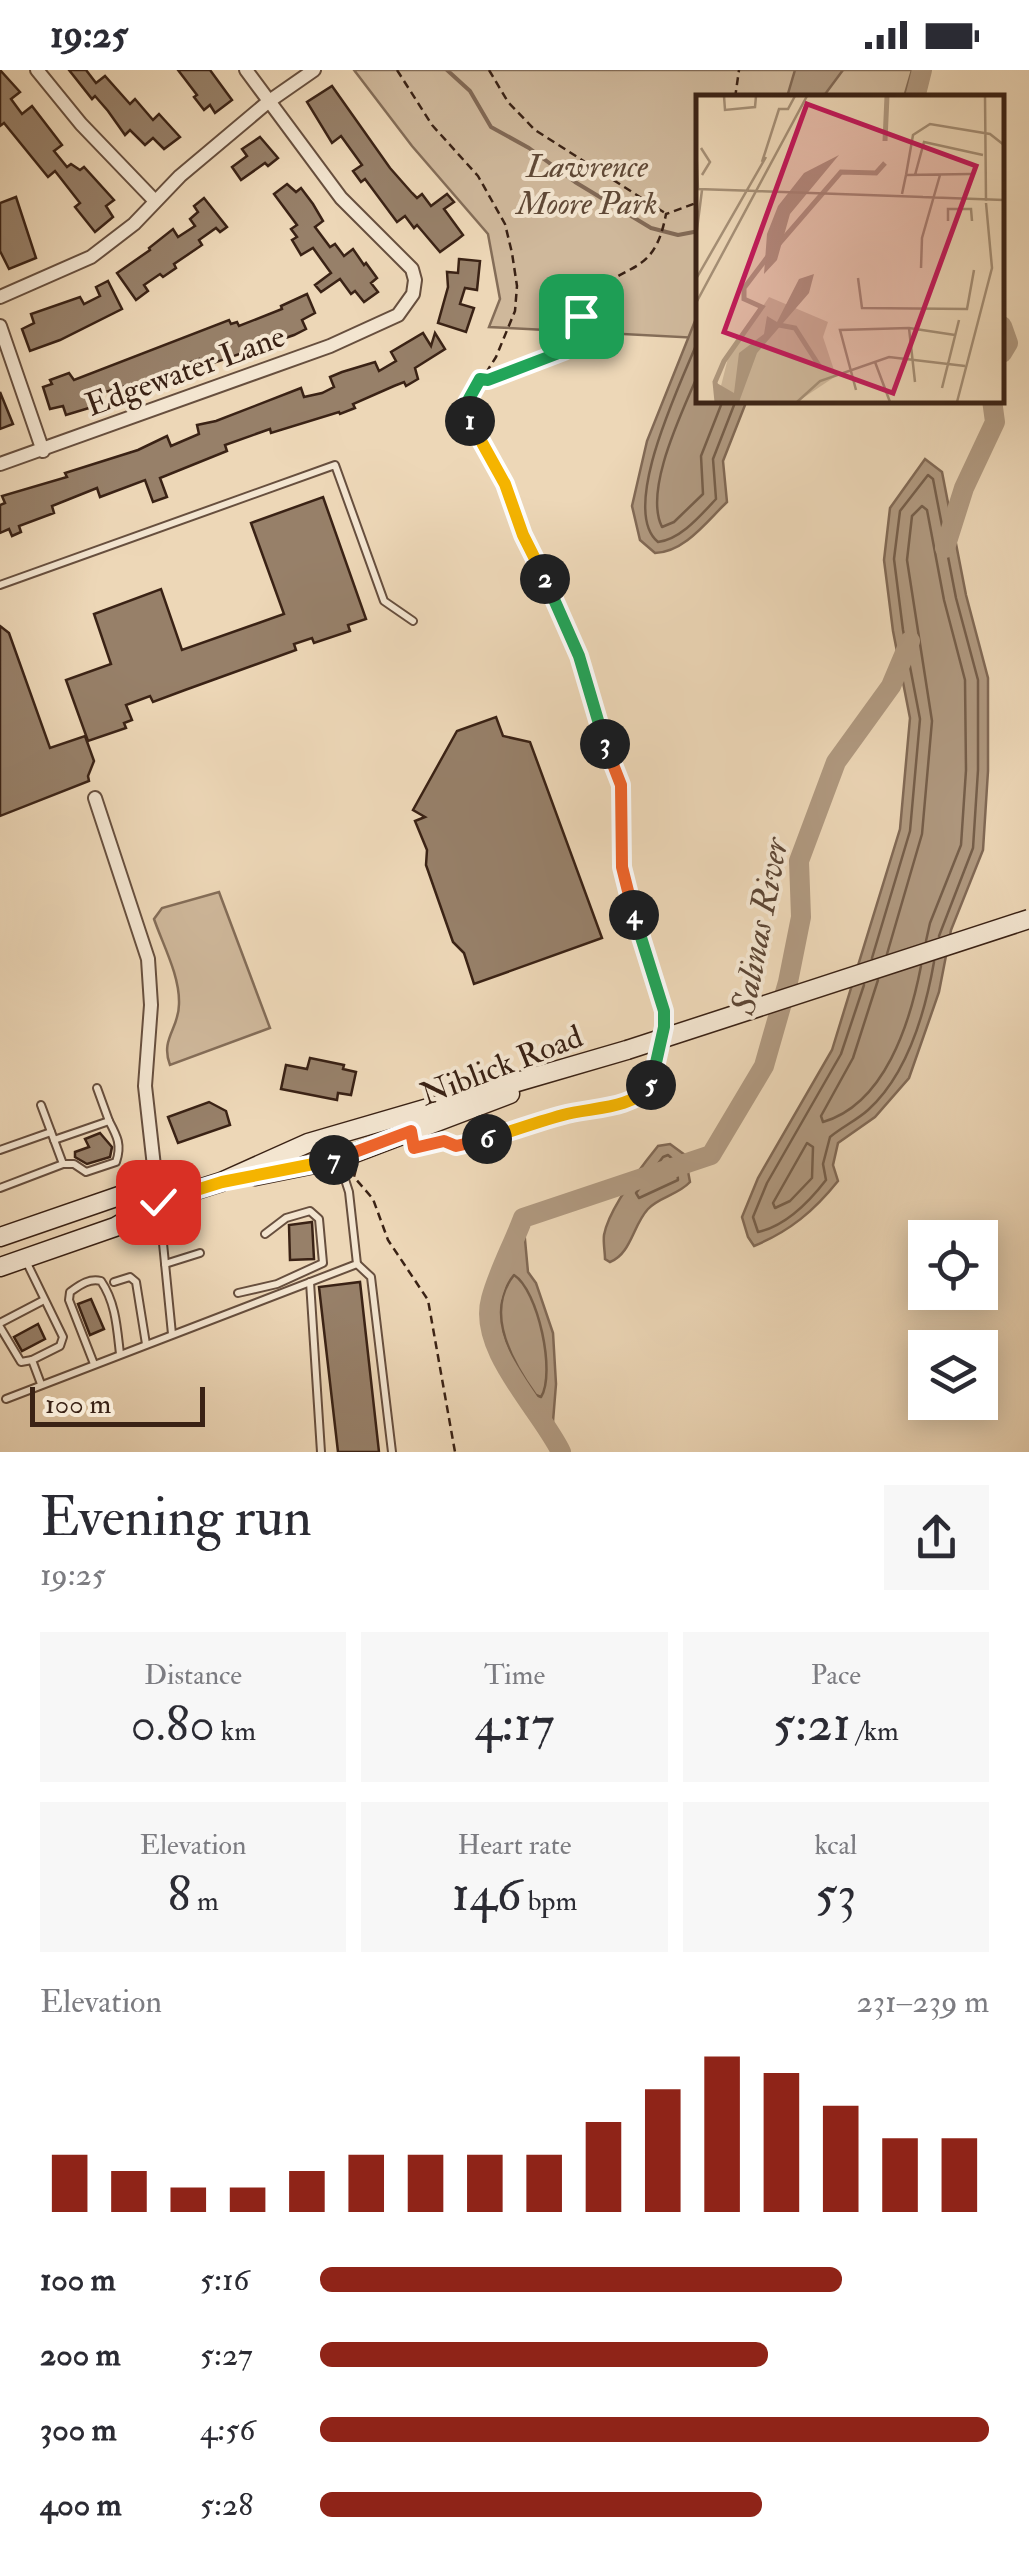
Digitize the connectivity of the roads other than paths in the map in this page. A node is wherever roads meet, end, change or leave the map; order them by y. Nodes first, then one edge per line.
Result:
1 (37, 70) edge
2 (246, 70) edge
3 (314, 70) edge
4 (268, 102) junction
5 (155, 201) junction
6 (0, 296) edge
7 (0, 326) edge
8 (44, 451) junction
9 (0, 464) edge
10 (0, 585) edge
11 (414, 621) dead end
12 (95, 798) dead end
13 (1029, 919) edge
14 (628, 1050) junction
15 (97, 1088) dead end
16 (41, 1105) dead end
17 (109, 1121) junction
18 (53, 1136) junction
19 (0, 1150) edge
20 (339, 1160) junction
21 (64, 1164) junction
22 (222, 1182) junction
23 (0, 1188) edge
24 (158, 1202) junction
25 (265, 1234) dead end
26 (0, 1237) edge
27 (200, 1253) dead end
28 (24, 1258) junction
29 (165, 1264) junction
30 (358, 1264) junction
31 (0, 1266) edge
32 (114, 1282) dead end
33 (310, 1282) junction
34 (238, 1293) dead end
35 (44, 1300) junction
36 (0, 1325) edge
37 (172, 1334) junction
38 (146, 1344) junction
39 (120, 1354) junction
40 (32, 1360) junction
41 (94, 1364) junction
42 (41, 1384) junction
43 (6, 1398) dead end
44 (321, 1452) edge
45 (392, 1452) edge

1 - 5 street
2 - 4 street
3 - 4 street
4 - 5 street
4 - 8 street, Edgewater Lane
5 - 6 street
7 - 8 street
8 - 9 street, Edgewater Lane
10 - 11 lane
12 - 24 street
13 - 14 main road, Niblick Road, bridge
14 - 20 main road, Niblick Road
14 - 22 main road, Niblick Road
15 - 17 lane
16 - 18 lane
17 - 18 lane
17 - 21 lane
18 - 19 lane
18 - 21 lane
20 - 22 main road, Niblick Road
20 - 30 lane
21 - 23 lane
22 - 24 main road, Niblick Road
24 - 26 main road, Niblick Road
24 - 28 main road, Niblick Road
24 - 29 lane
25 - 34 lane
27 - 29 lane
28 - 31 main road, Niblick Road
28 - 35 lane
29 - 37 lane
30 - 33 lane
30 - 45 lane
32 - 38 lane
33 - 37 lane
33 - 44 lane
35 - 36 lane
35 - 40 lane
36 - 40 lane
37 - 38 lane
38 - 39 lane
39 - 41 lane
39 - 41 lane
40 - 42 lane
41 - 42 lane
42 - 43 lane

